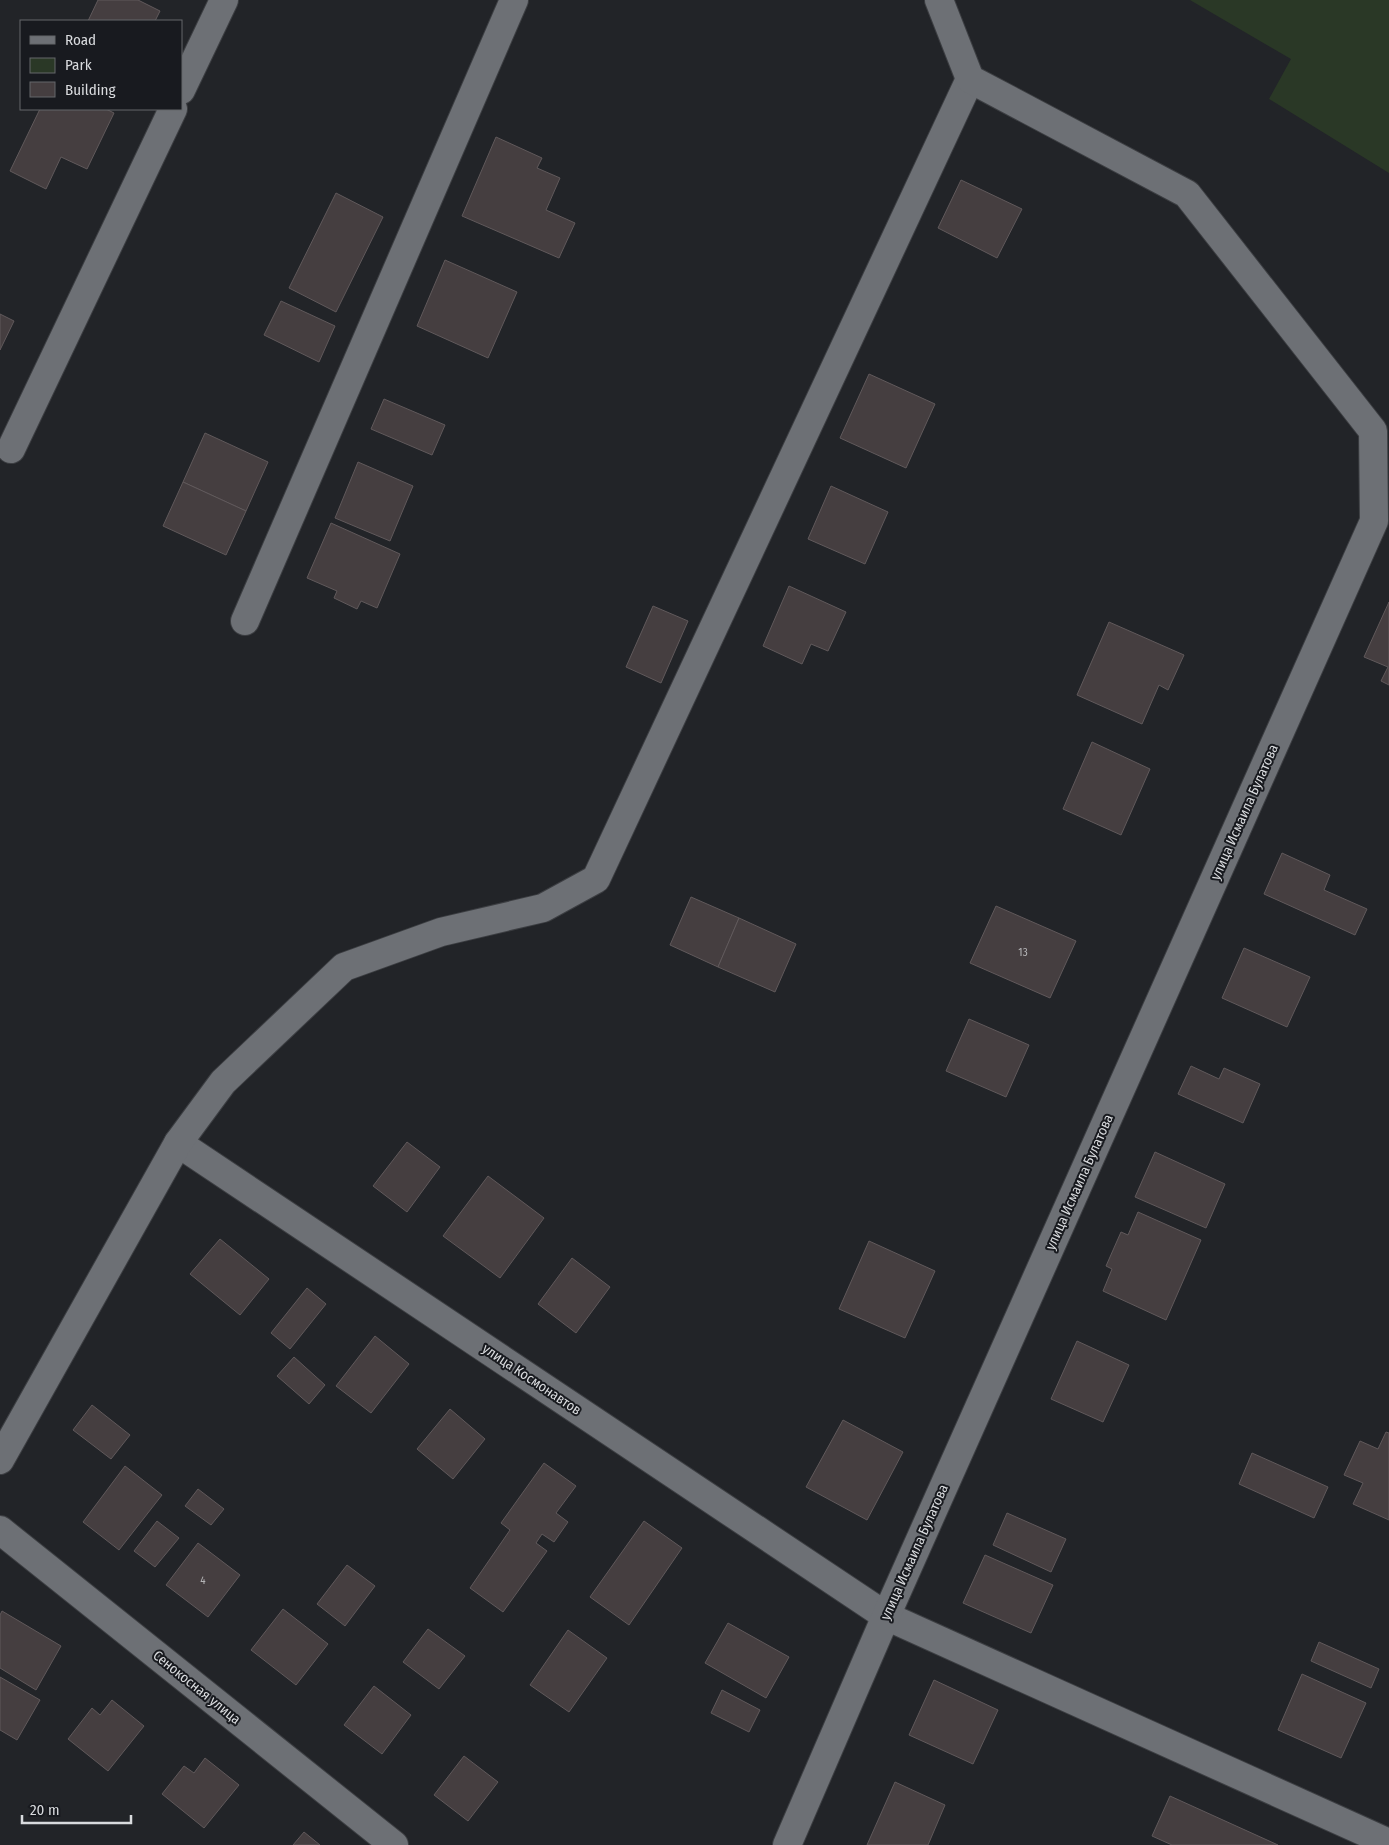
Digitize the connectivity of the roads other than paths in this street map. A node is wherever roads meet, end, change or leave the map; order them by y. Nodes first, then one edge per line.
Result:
1 (224, 0) edge
2 (514, 0) edge
3 (939, 0) edge
4 (970, 79) junction
5 (182, 88) edge
6 (173, 110) edge
7 (11, 449) dead end
8 (1381, 524) edge
9 (246, 621) dead end
10 (178, 1142) junction
11 (0, 1460) edge
12 (0, 1530) edge
13 (886, 1616) junction
14 (1387, 1840) edge
15 (394, 1845) edge
16 (787, 1845) edge

1 - 5 street
2 - 9 street
3 - 4 street
4 - 8 street
4 - 10 street
6 - 7 street
8 - 13 street, улица Исмаила Булатова
10 - 11 street
10 - 13 street, улица Космонавтов
12 - 15 street, Сенокосная улица
13 - 14 street, улица Космонавтов
13 - 16 street, улица Исмаила Булатова

